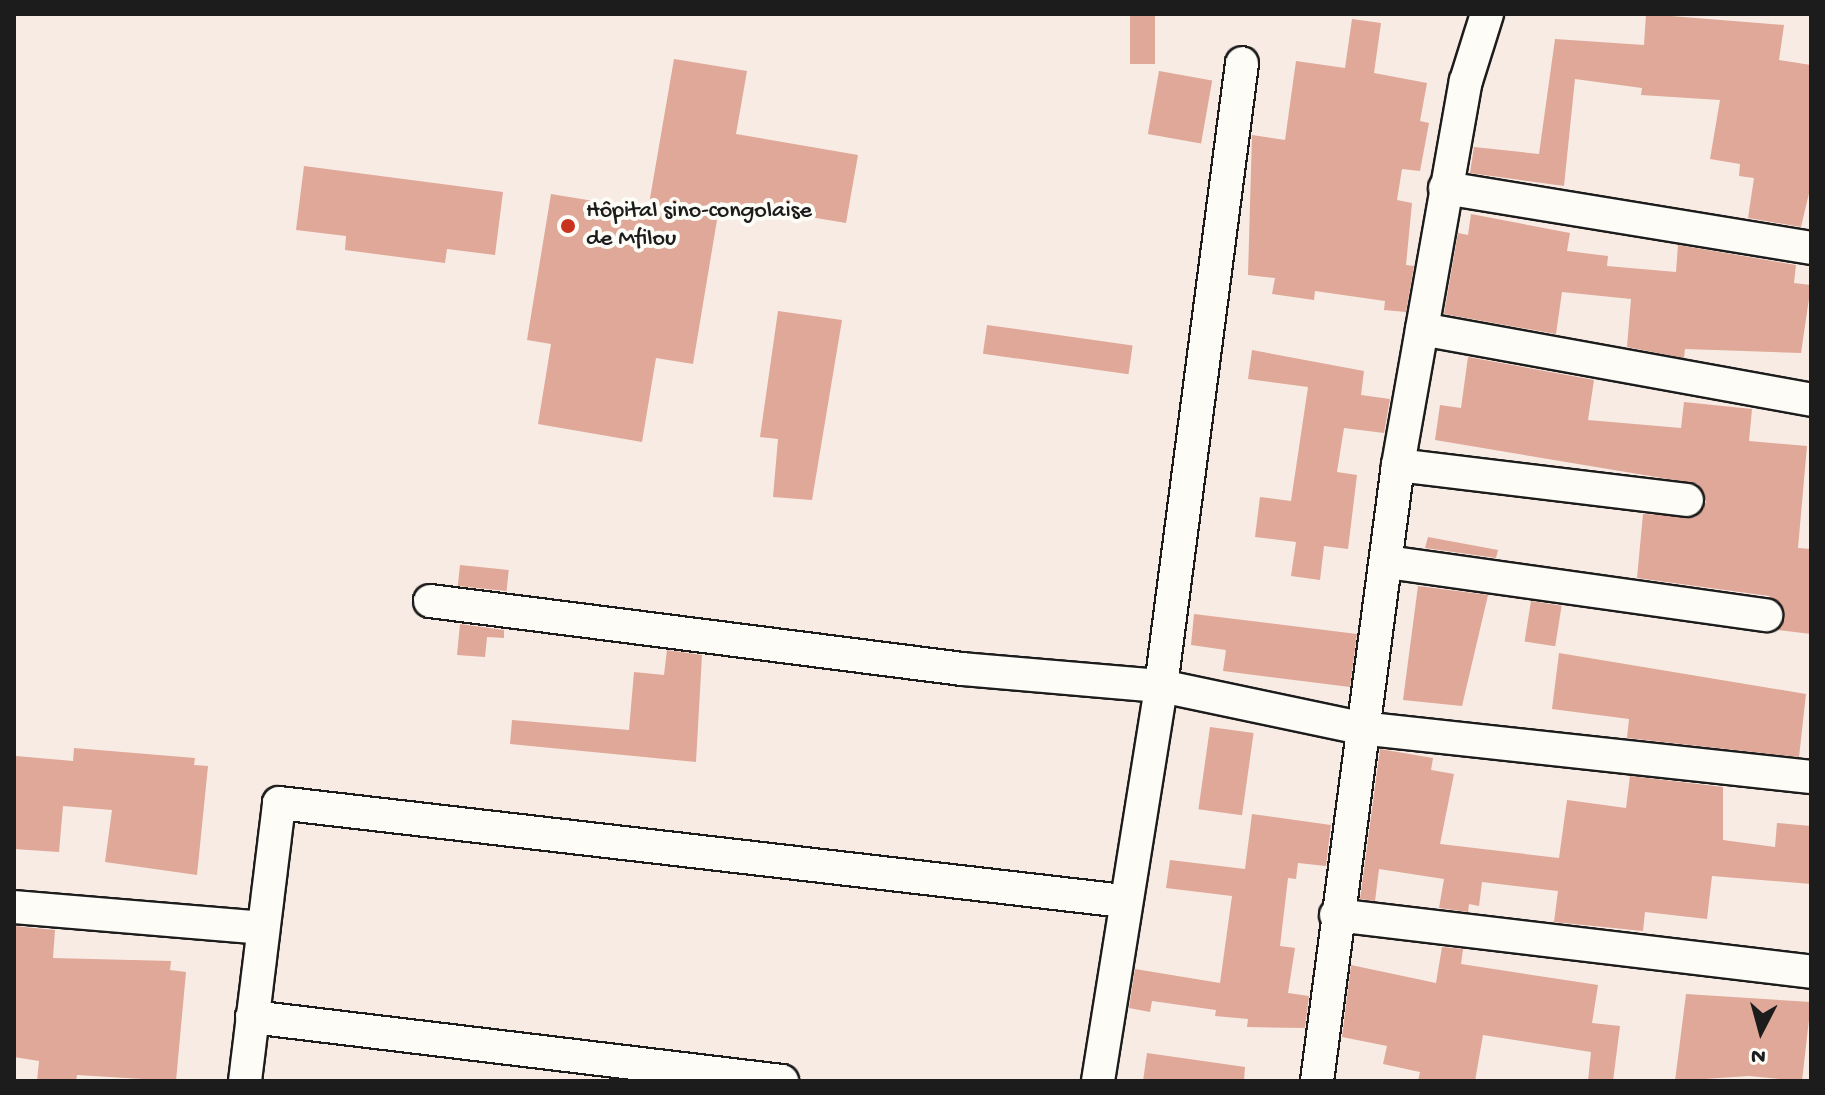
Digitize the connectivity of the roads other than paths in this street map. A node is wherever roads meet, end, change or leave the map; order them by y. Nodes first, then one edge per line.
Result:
1 (1487, 14) edge
2 (1242, 63) dead end
3 (1445, 188) junction
4 (1811, 248) edge
5 (1422, 329) junction
6 (1811, 400) edge
7 (1398, 465) junction
8 (1687, 500) dead end
9 (1387, 562) junction
10 (430, 601) dead end
11 (1766, 615) dead end
12 (1161, 686) junction
13 (1360, 728) junction
14 (1811, 777) edge
15 (1124, 901) junction
16 (14, 907) edge
17 (1336, 915) junction
18 (263, 928) junction
19 (1811, 972) edge
20 (252, 1017) junction
21 (245, 1081) edge
22 (782, 1081) edge
23 (1098, 1081) edge
24 (1317, 1081) edge

1 - 3 street
2 - 12 street
3 - 4 street
3 - 5 street
5 - 6 street
5 - 7 street
7 - 8 street
7 - 9 street
9 - 11 street
9 - 13 street
10 - 12 street
12 - 13 street
12 - 15 street
13 - 14 street
13 - 17 street
15 - 18 street
15 - 23 street
16 - 18 street
17 - 19 street
17 - 24 street
18 - 20 street
20 - 21 street
20 - 22 street

